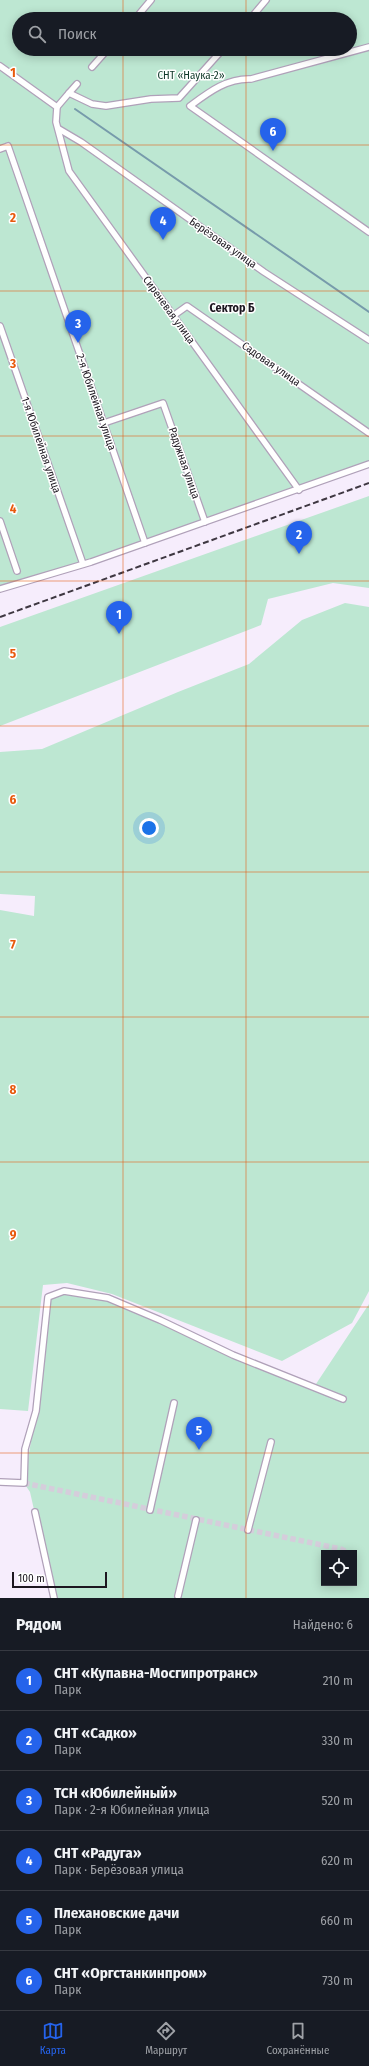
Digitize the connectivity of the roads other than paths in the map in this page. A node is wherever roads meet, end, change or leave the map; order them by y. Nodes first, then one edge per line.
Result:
1 (151, 0) edge
2 (266, 0) edge
3 (140, 12) edge
4 (256, 12) edge
5 (369, 47) edge
6 (357, 50) edge
7 (102, 56) edge
8 (217, 56) edge
9 (336, 56) edge
10 (0, 66) edge
11 (92, 67) dead end
12 (77, 84) dead end
13 (69, 94) junction
14 (57, 107) junction
15 (59, 129) junction
16 (0, 149) edge
17 (369, 232) edge
18 (173, 316) junction
19 (0, 326) edge
20 (369, 340) edge
21 (104, 423) junction
22 (369, 433) edge
23 (369, 464) edge
24 (299, 490) junction
25 (0, 521) edge
26 (205, 522) junction
27 (145, 543) junction
28 (83, 564) junction
29 (17, 571) dead end
30 (0, 588) edge
31 (343, 1399) dead end
32 (174, 1403) dead end
33 (271, 1442) dead end
34 (0, 1482) edge
35 (150, 1510) dead end
36 (35, 1512) dead end
37 (196, 1520) dead end
38 (248, 1530) dead end
39 (178, 1596) dead end
40 (54, 1598) edge

1 - 3 street
2 - 4 street
5 - 6 street
7 - 11 street
8 - 13 street
9 - 17 street
10 - 14 street
12 - 13 street
13 - 14 street
14 - 15 street, Сиреневая улица
15 - 18 street, Сиреневая улица
15 - 20 street, Берёзовая улица
16 - 21 street, 2-я Юбилейная улица
18 - 22 street, Садовая улица
18 - 24 street, Сиреневая улица
19 - 28 street, 1-я Юбилейная улица
21 - 26 street, Радужная улица
21 - 27 street, 2-я Юбилейная улица
23 - 24 street
24 - 26 street
25 - 29 street
26 - 27 street
27 - 28 street
28 - 30 street
31 - 34 street
32 - 35 street
33 - 38 street
36 - 40 street
37 - 39 street

